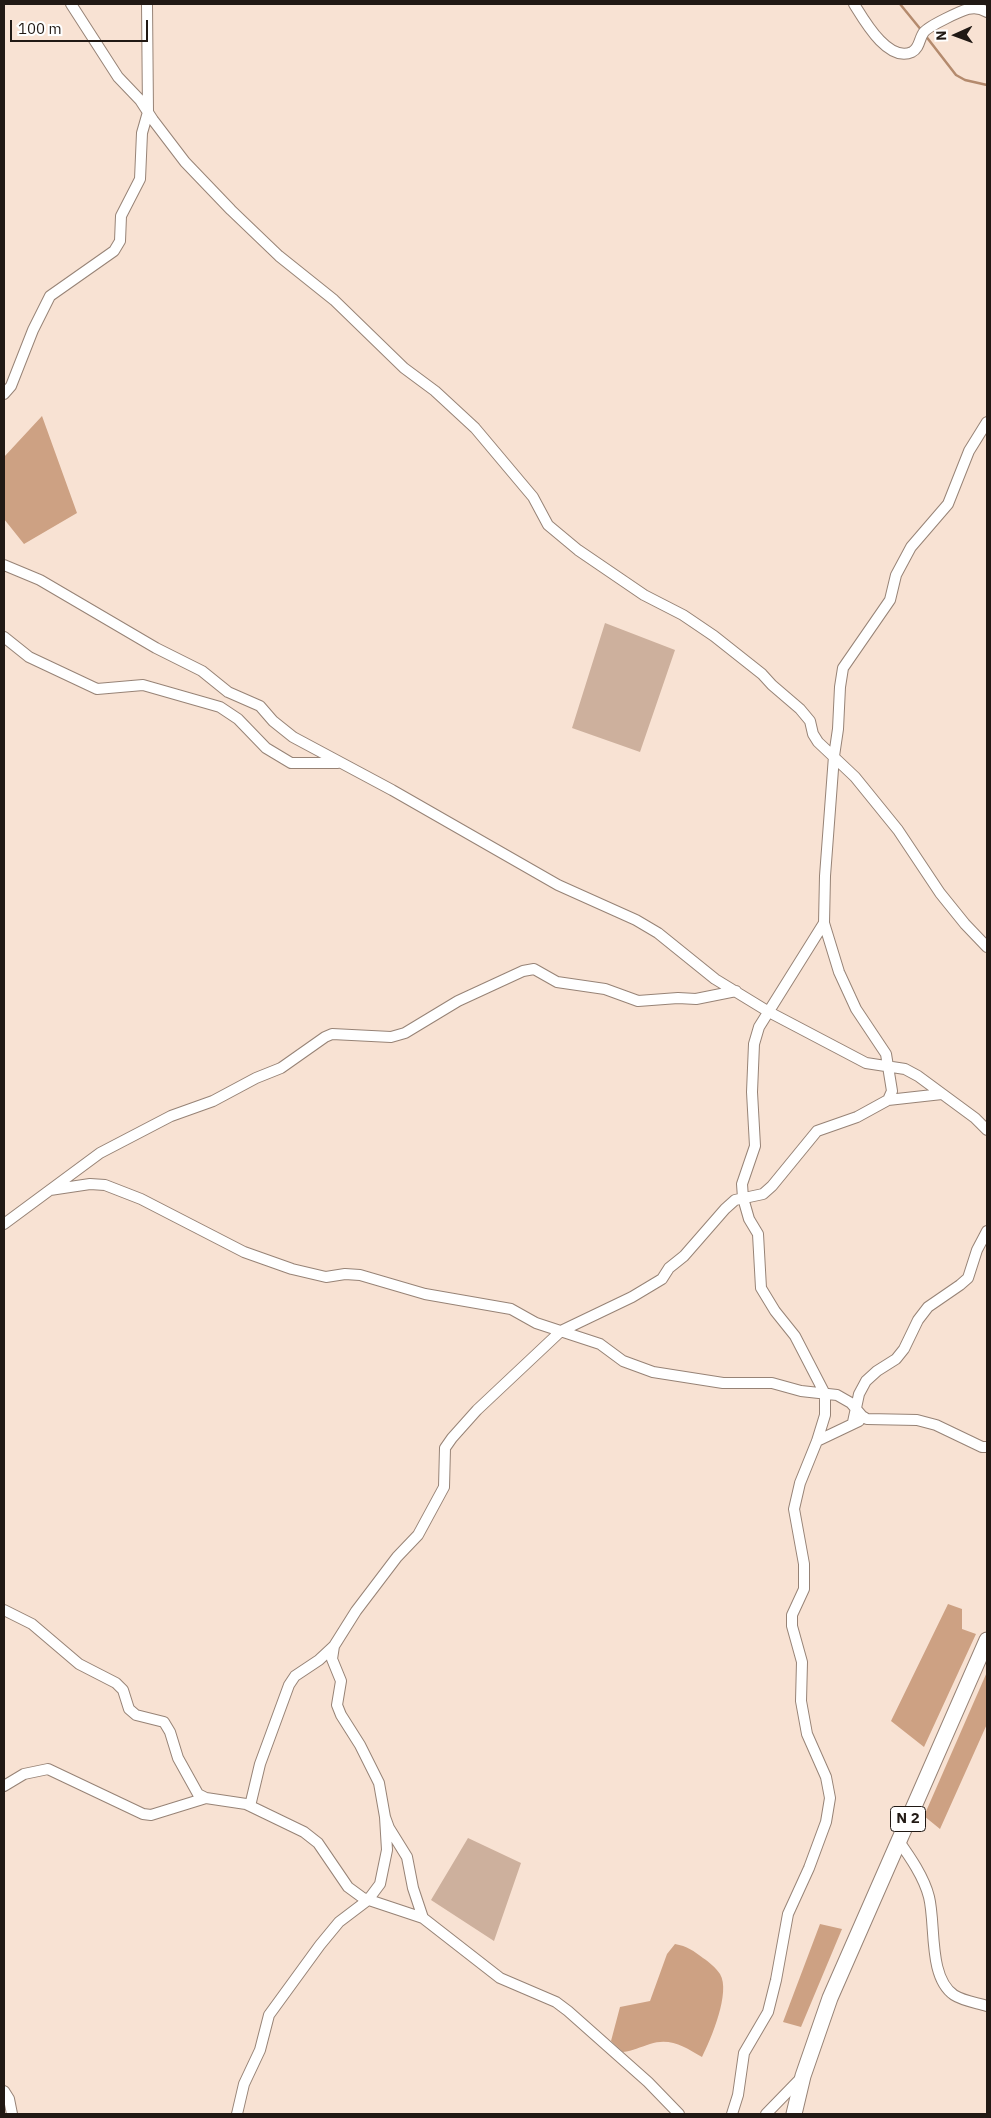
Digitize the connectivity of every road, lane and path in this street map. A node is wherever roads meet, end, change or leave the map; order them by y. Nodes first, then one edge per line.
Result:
1 (71, 4) edge
2 (147, 4) edge
3 (854, 4) edge
4 (987, 12) edge
5 (148, 112) junction
6 (4, 394) edge
7 (987, 422) edge
8 (4, 565) edge
9 (4, 637) edge
10 (834, 756) junction
11 (342, 763) junction
12 (824, 923) junction
13 (987, 947) edge
14 (736, 991) junction
15 (769, 1012) junction
16 (889, 1067) junction
17 (942, 1094) junction
18 (888, 1100) junction
19 (987, 1130) edge
20 (50, 1190) junction
21 (744, 1198) junction
22 (4, 1224) edge
23 (987, 1231) edge
24 (561, 1331) junction
25 (824, 1394) junction
26 (856, 1409) junction
27 (867, 1419) junction
28 (853, 1422) junction
29 (817, 1441) junction
30 (985, 1448) edge
31 (4, 1610) edge
32 (987, 1640) edge
33 (334, 1646) junction
34 (4, 1786) edge
35 (206, 1798) junction
36 (250, 1806) junction
37 (385, 1818) junction
38 (898, 1840) junction
39 (368, 1900) junction
40 (423, 1918) junction
41 (987, 2006) edge
42 (803, 2076) junction
43 (4, 2091) edge
44 (12, 2114) edge
45 (237, 2114) edge
46 (679, 2114) edge
47 (732, 2114) edge
48 (766, 2114) edge
49 (794, 2114) edge

1 - 5 street
2 - 5 street
3 - 4 street
5 - 6 street
5 - 10 street
7 - 10 street
8 - 11 street
9 - 11 street
10 - 12 street
10 - 13 street
11 - 14 street
12 - 15 street
12 - 16 street
14 - 15 street
14 - 20 street
15 - 16 street
15 - 21 street
16 - 17 street
16 - 18 street
17 - 18 street
17 - 19 street
18 - 21 street
20 - 22 street
20 - 24 street
21 - 24 street
21 - 25 street
23 - 26 street
24 - 25 street
24 - 33 street
25 - 26 street
25 - 29 street
26 - 27 street
26 - 28 street
27 - 28 street
27 - 30 street
28 - 29 street
29 - 47 street
31 - 35 street
32 - 38 main road, N 2
33 - 36 street
33 - 37 street
34 - 35 street
35 - 36 street
36 - 39 street
37 - 39 street
37 - 40 street
38 - 41 street
38 - 42 main road, N 2
39 - 40 street
39 - 45 street
40 - 46 street
42 - 48 street
42 - 49 main road, N 2
43 - 44 street

